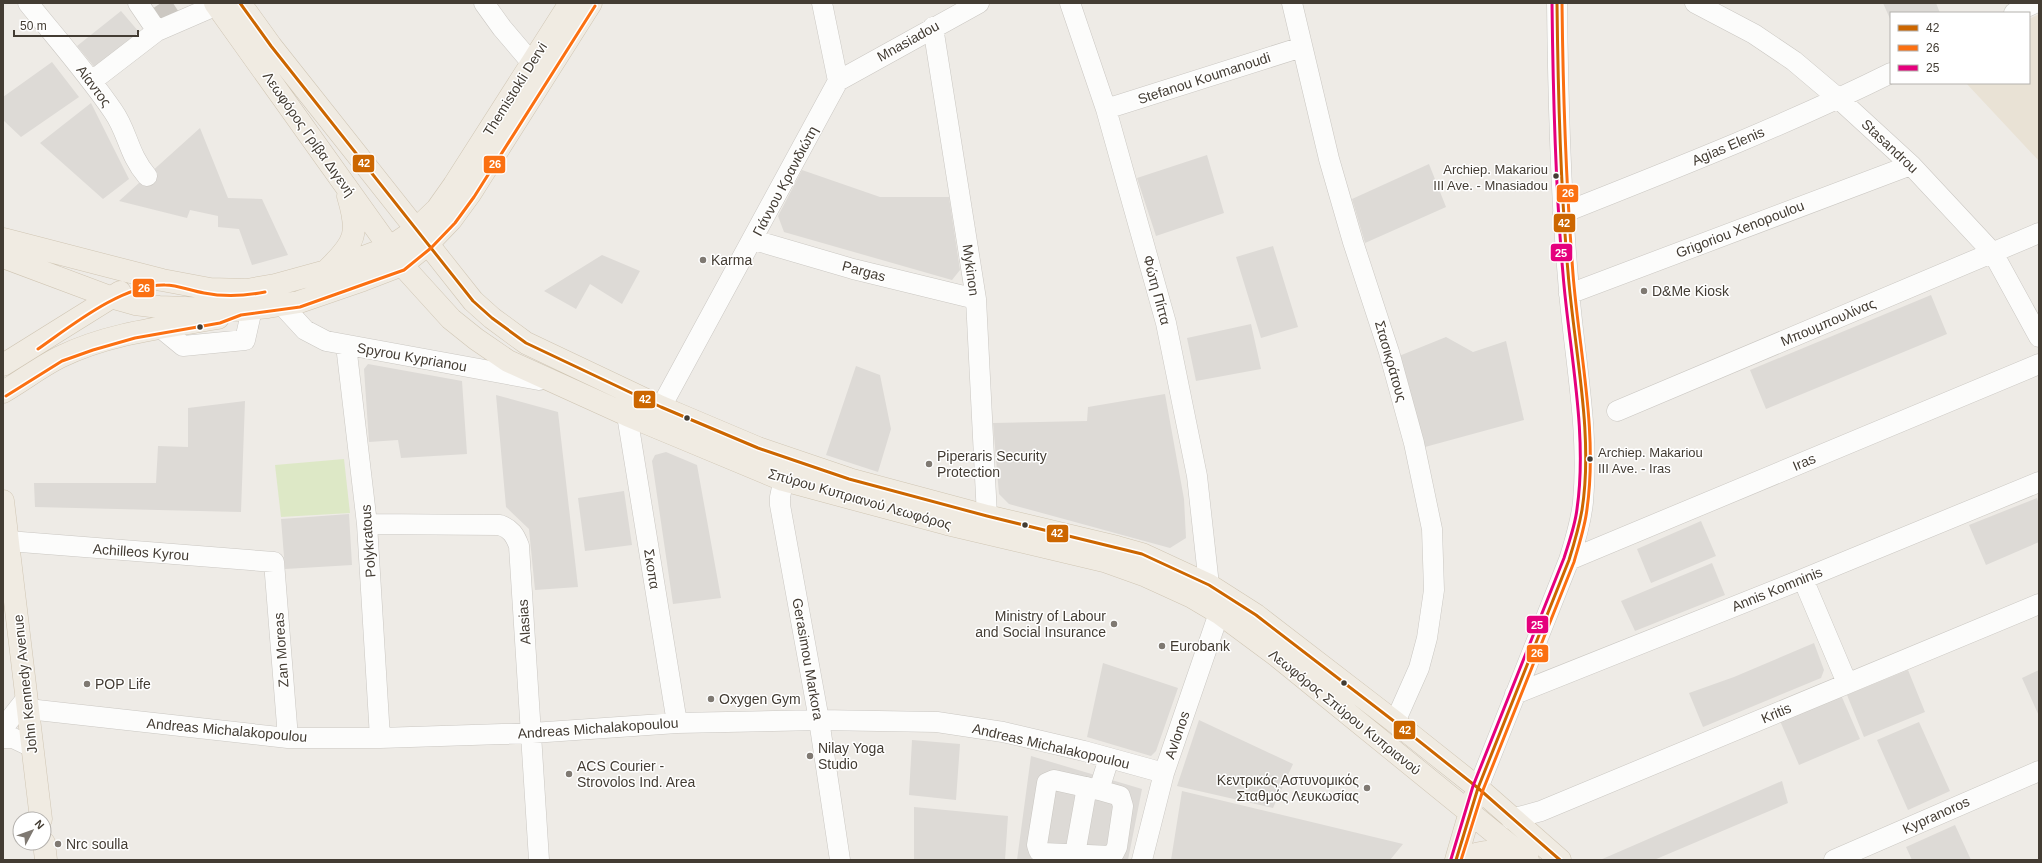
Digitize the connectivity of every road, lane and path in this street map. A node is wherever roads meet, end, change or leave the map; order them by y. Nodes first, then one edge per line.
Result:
1 (28, 3) edge
2 (138, 3) edge
3 (240, 3) edge
4 (484, 3) edge
5 (570, 3) edge
6 (591, 3) edge
7 (822, 3) edge
8 (979, 3) edge
9 (1070, 3) edge
10 (1292, 3) edge
11 (1557, 3) edge
12 (1695, 3) edge
13 (2035, 3) edge
14 (216, 4) edge
15 (188, 9) edge
16 (2016, 12) edge
17 (933, 27) junction
18 (157, 30) junction
19 (1302, 47) junction
20 (538, 70) junction
21 (1890, 74) edge
22 (838, 81) junction
23 (92, 82) junction
24 (1839, 99) junction
25 (1106, 110) junction
26 (1911, 165) junction
27 (147, 176) dead end
28 (346, 186) junction
29 (1563, 213) junction
30 (2039, 233) edge
31 (421, 237) junction
32 (3, 239) edge
33 (754, 240) junction
34 (1993, 253) junction
35 (396, 256) junction
36 (3, 257) edge
37 (326, 271) junction
38 (162, 280) junction
39 (1569, 294) junction
40 (110, 297) junction
41 (976, 299) junction
42 (282, 305) junction
43 (246, 310) junction
44 (161, 328) junction
45 (2039, 336) edge
46 (346, 345) junction
47 (2039, 364) edge
48 (3, 365) edge
49 (555, 383) junction
50 (4, 393) edge
51 (661, 407) junction
52 (1617, 411) dead end
53 (626, 415) junction
54 (786, 469) junction
55 (2039, 482) edge
56 (3, 501) edge
57 (987, 516) junction
58 (367, 524) junction
59 (7, 553) edge
60 (1574, 558) junction
61 (274, 562) joint
62 (1804, 579) junction
63 (1209, 585) junction
64 (2039, 604) edge
65 (1219, 613) junction
66 (1847, 684) junction
67 (1515, 694) junction
68 (27, 704) junction
69 (819, 720) junction
70 (1395, 722) junction
71 (677, 723) junction
72 (3, 728) edge
73 (532, 733) junction
74 (3, 738) edge
75 (288, 738) junction
76 (380, 738) junction
77 (32, 747) junction
78 (1109, 758) junction
79 (2039, 771) edge
80 (1164, 773) junction
81 (1478, 788) junction
82 (1093, 789) junction
83 (40, 811) edge
84 (1470, 811) junction
85 (1512, 819) junction
86 (1075, 854) junction
87 (539, 860) edge
88 (840, 860) edge
89 (1142, 860) edge
90 (1456, 860) edge
91 (1464, 860) edge
92 (1525, 860) edge
93 (1528, 860) edge
94 (1560, 860) edge
95 (1834, 860) edge

1 - 23 street, Αίαντος
2 - 18 street
3 - 31 main road, Λεωφόρος Γρίβα Διγενή
4 - 20 street
5 - 20 main road, Themistokli Dervi
6 - 20 main road, Themistokli Dervi
7 - 22 street
8 - 17 street, Mnasiadou
9 - 25 street, Φώτη Πίττα
10 - 19 street, Στασικράτους
11 - 29 street
12 - 24 street, Stasandrou
13 - 16 street
14 - 15 street
14 - 28 main road, Λεωφόρος Γρίβα Διγενή
15 - 18 street
17 - 22 street, Mnasiadou
17 - 41 street, Mykinon
18 - 23 street
19 - 25 street, Stefanou Koumanoudi
19 - 70 street, Στασικράτους
20 - 31 main road, Themistokli Dervi
21 - 24 street, Agias Elenis
22 - 33 street, Γιάννου Κρανιδιώτη
23 - 27 street, Αίαντος
24 - 26 street, Stasandrou
24 - 29 street, Agias Elenis
25 - 63 street, Φώτη Πίττα
26 - 34 street, Stasandrou
26 - 39 street, Grigoriou Xenopoulou
28 - 35 main road, Λεωφόρος Γρίβα Διγενή
28 - 37 main road
29 - 39 street
30 - 34 street, Μπουμπουλίνας
31 - 35 main road, Themistokli Dervi
31 - 51 main road, Σπύρου Κυπριανού Λεωφόρος
32 - 38 main road
33 - 41 street, Pargas
33 - 51 street, Γιάννου Κρανιδιώτη
34 - 45 street, Stasandrou
34 - 52 street, Μπουμπουλίνας
35 - 37 main road
35 - 42 main road
35 - 49 main road, Σπύρου Κυπριανού Λεωφόρος
36 - 40 main road
37 - 38 main road
38 - 40 main road
39 - 60 street
40 - 43 main road
40 - 48 main road
41 - 57 street, Mykinon
42 - 43 main road
42 - 46 street, Spyrou Kyprianou
43 - 44 main road
43 - 44 street
44 - 50 main road
46 - 49 street, Spyrou Kyprianou
46 - 58 street, Polykratous
47 - 60 street, Iras
49 - 53 main road, Σπύρου Κυπριανού Λεωφόρος
51 - 54 main road, Σπύρου Κυπριανού Λεωφόρος
53 - 54 main road, Σπύρου Κυπριανού Λεωφόρος
53 - 71 street, Σκοπα
54 - 57 main road, Σπύρου Κυπριανού Λεωφόρος
54 - 65 main road, Σπύρου Κυπριανού Λεωφόρος
54 - 69 street, Gerasimou Markora
55 - 62 street, Annis Komninis
56 - 59 main road, John Kennedy Avenue
57 - 63 main road, Σπύρου Κυπριανού Λεωφόρος
58 - 73 street, Alasias
58 - 76 street, Polykratous
59 - 61 street, Achilleos Kyrou
59 - 68 main road, John Kennedy Avenue
60 - 67 street
61 - 75 street, Zan Moreas
62 - 66 street
62 - 67 street, Annis Komninis
63 - 70 main road, Σπύρου Κυπριανού Λεωφόρος
64 - 66 street, Kritis
65 - 80 street, Avlonos
65 - 84 main road, Λεωφόρος Σπύρου Κυπριανού
66 - 85 street, Kritis
67 - 81 street
68 - 72 street
68 - 75 street, Andreas Michalakopoulou
68 - 77 main road, John Kennedy Avenue
69 - 71 street, Andreas Michalakopoulou
69 - 78 street, Andreas Michalakopoulou
69 - 88 street, Gerasimou Markora
70 - 81 main road, Σπύρου Κυπριανού Λεωφόρος
71 - 73 street, Andreas Michalakopoulou
73 - 76 street, Andreas Michalakopoulou
73 - 87 street, Alasias
74 - 77 street
75 - 76 street, Andreas Michalakopoulou
77 - 83 main road, John Kennedy Avenue
78 - 80 street, Andreas Michalakopoulou
78 - 82 street
79 - 95 street, Kypranoros
80 - 89 street, Avlonos
81 - 84 main road
81 - 85 main road, Σπύρου Κυπριανού Λεωφόρος
82 - 86 street
82 - 86 street
82 - 86 street
84 - 90 main road
84 - 93 main road, Λεωφόρος Σπύρου Κυπριανού
85 - 94 main road, Σπύρου Κυπριανού Λεωφόρος
91 - 92 main road

